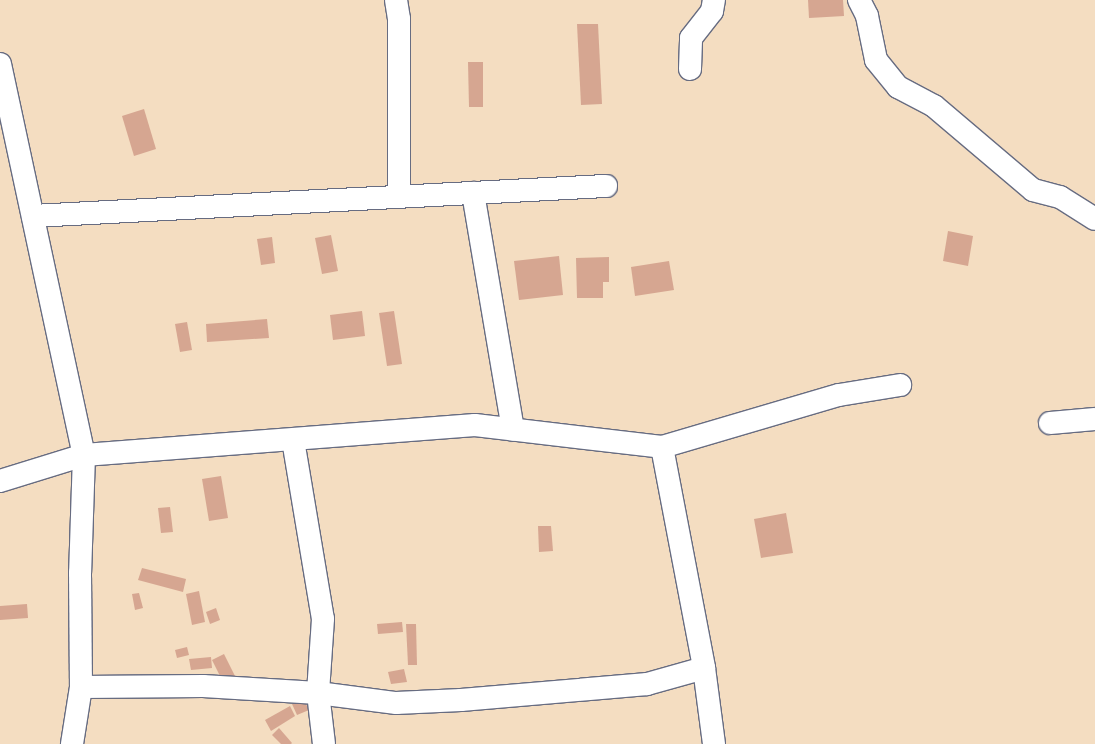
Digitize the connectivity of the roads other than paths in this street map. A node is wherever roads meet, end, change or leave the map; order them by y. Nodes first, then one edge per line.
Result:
1 (396, 0) edge
2 (714, 0) edge
3 (859, 0) edge
4 (0, 64) edge
5 (690, 69) dead end
6 (606, 186) dead end
7 (473, 192) junction
8 (399, 196) junction
9 (33, 216) junction
10 (1095, 219) edge
11 (900, 385) dead end
12 (1095, 419) edge
13 (1050, 423) dead end
14 (513, 430) junction
15 (293, 440) junction
16 (662, 447) junction
17 (84, 455) junction
18 (0, 481) edge
19 (704, 668) junction
20 (81, 687) junction
21 (318, 693) junction
22 (72, 744) edge
23 (324, 744) edge
24 (714, 744) edge

1 - 8 street
2 - 5 street
3 - 10 street
4 - 9 street
6 - 7 street
7 - 8 street
7 - 14 street
8 - 9 street
9 - 17 street
11 - 16 street
12 - 13 street
14 - 15 street
14 - 16 street
15 - 17 street
15 - 21 street
16 - 19 street
17 - 18 street
17 - 20 street
19 - 21 street
19 - 24 street
20 - 21 street
20 - 22 street
21 - 23 street

